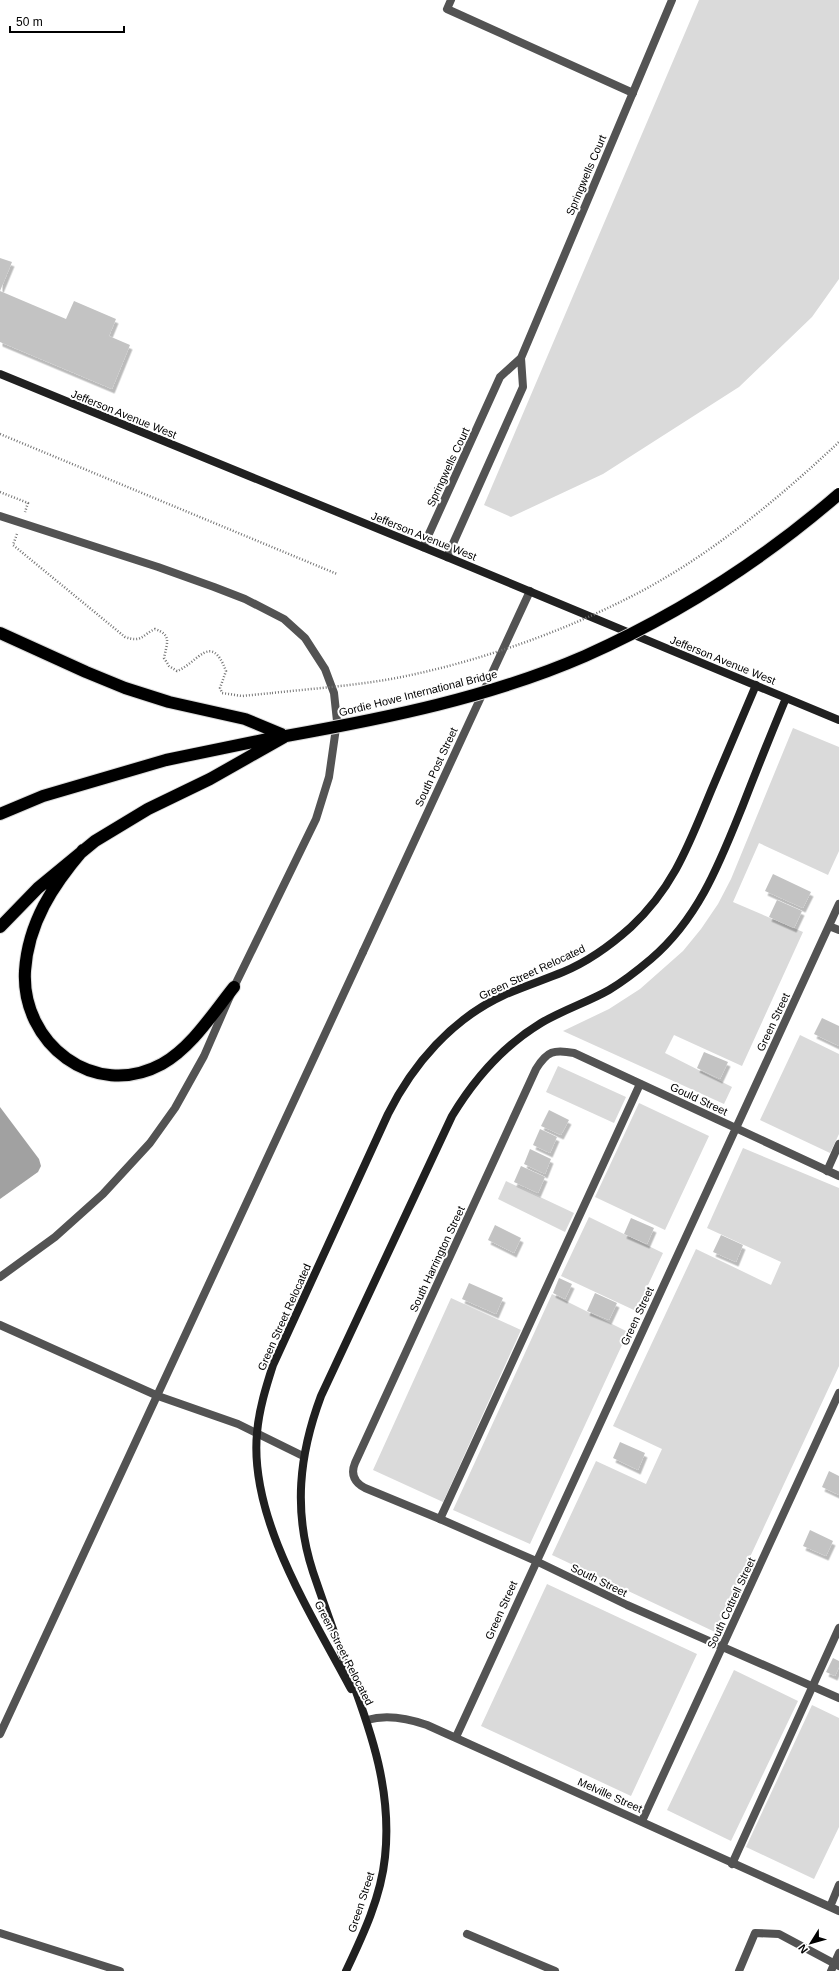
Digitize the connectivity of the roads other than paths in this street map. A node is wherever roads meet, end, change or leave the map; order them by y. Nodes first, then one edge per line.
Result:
1 (451, 0) edge
2 (672, 0) edge
3 (633, 93) junction
4 (521, 358) junction
5 (0, 374) edge
6 (839, 494) edge
7 (0, 516) edge
8 (423, 547) junction
9 (447, 557) junction
10 (530, 591) junction
11 (0, 633) edge
12 (756, 685) junction
13 (786, 698) junction
14 (839, 720) edge
15 (286, 736) junction
16 (0, 814) edge
17 (83, 850) junction
18 (839, 904) edge
19 (829, 926) junction
20 (0, 927) edge
21 (839, 930) edge
22 (234, 987) junction
23 (548, 1053) joint
24 (640, 1084) junction
25 (736, 1128) junction
26 (839, 1144) edge
27 (827, 1171) junction
28 (839, 1176) edge
29 (0, 1277) edge
30 (0, 1325) edge
31 (839, 1393) edge
32 (158, 1396) junction
33 (257, 1433) junction
34 (304, 1456) junction
35 (353, 1478) joint
36 (440, 1519) junction
37 (536, 1562) junction
38 (839, 1628) edge
39 (722, 1648) junction
40 (813, 1685) junction
41 (839, 1698) edge
42 (367, 1720) junction
43 (0, 1734) edge
44 (456, 1737) junction
45 (642, 1821) junction
46 (732, 1864) junction
47 (839, 1885) edge
48 (830, 1907) junction
49 (839, 1911) edge
50 (0, 1933) edge
51 (467, 1934) dead end
52 (839, 1953) edge
53 (837, 1964) edge
54 (120, 1971) edge
55 (346, 1971) edge
56 (555, 1971) edge
57 (739, 1971) edge
58 (830, 1971) edge

1 - 3 street
2 - 3 street, Springwells Court
3 - 4 street, Springwells Court
4 - 8 street, Springwells Court
4 - 9 street, Springwells Court
5 - 8 street, Jefferson Avenue West
6 - 15 highway, Gordie Howe International Bridge, bridge
7 - 22 street
8 - 9 street, Jefferson Avenue West
9 - 10 street, Jefferson Avenue West
10 - 12 street, Jefferson Avenue West
10 - 32 street, South Post Street
11 - 15 highway
12 - 13 street, Jefferson Avenue West
12 - 33 street, Green Street Relocated
13 - 14 street, Jefferson Avenue West
13 - 34 street, Green Street Relocated
15 - 16 highway, Gordie Howe International Bridge
15 - 17 highway
17 - 20 highway
17 - 22 highway
18 - 19 street, Green Street
19 - 21 street
19 - 25 street, Green Street
22 - 29 street
23 - 24 street, Gould Street
23 - 35 street, South Harrington Street
24 - 25 street, Gould Street
24 - 36 street
25 - 27 street, Gould Street
25 - 37 street, Green Street
26 - 27 street
27 - 28 street, Gould Street
30 - 32 street
31 - 39 street, South Cottrell Street
32 - 33 street
32 - 43 street, South Post Street
33 - 34 street
33 - 42 street, Green Street Relocated
34 - 42 street, Green Street Relocated
35 - 36 street, South Street
36 - 37 street, South Street
37 - 39 street, South Street
37 - 44 street, Green Street
38 - 40 street
39 - 40 street, South Street
39 - 45 street, South Cottrell Street
40 - 41 street, South Street
40 - 46 street
42 - 44 street, Melville Street
42 - 55 street, Green Street
44 - 45 street, Melville Street
45 - 46 street, Melville Street
46 - 48 street, Melville Street
47 - 48 street
48 - 49 street, Melville Street
50 - 54 street
51 - 56 street
52 - 53 street
53 - 57 street
53 - 58 street

